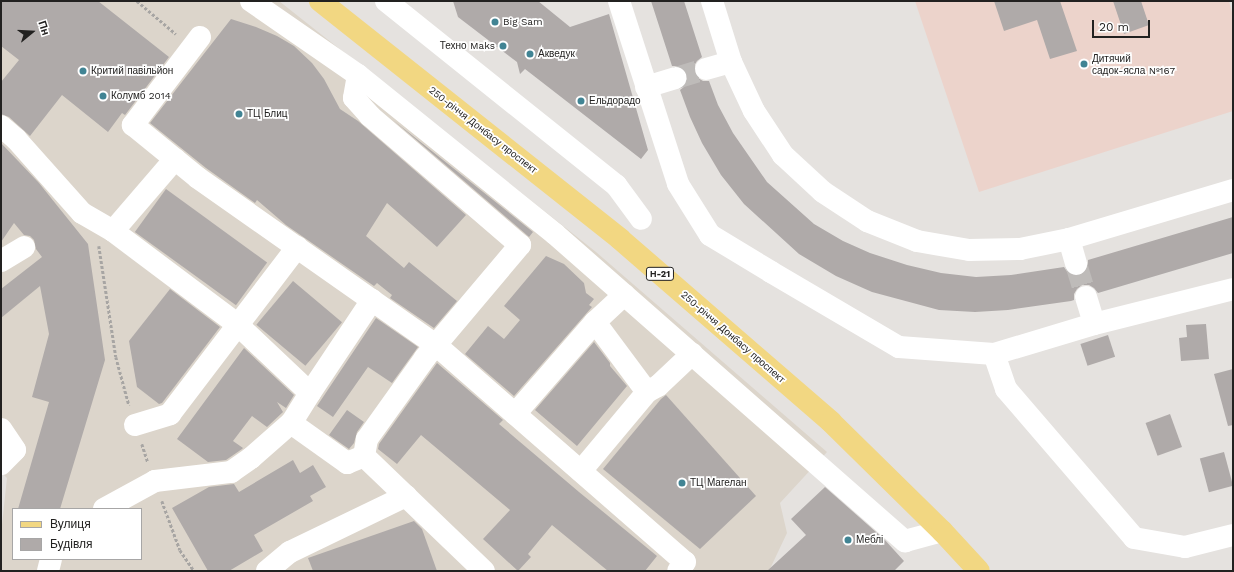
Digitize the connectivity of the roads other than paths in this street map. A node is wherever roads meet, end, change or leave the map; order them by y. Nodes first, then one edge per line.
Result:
1 (251, 1) edge
2 (320, 1) edge
3 (386, 1) edge
4 (619, 1) edge
5 (712, 1) edge
6 (200, 36) dead end
7 (731, 62) junction
8 (706, 69) tunnel mouth
9 (358, 75) junction
10 (676, 78) tunnel mouth
11 (646, 87) junction
12 (1, 126) edge
13 (175, 159) junction
14 (1233, 190) edge
15 (641, 220) dead end
16 (113, 231) junction
17 (1069, 239) junction
18 (24, 247) dead end
19 (297, 247) junction
20 (1, 261) edge
21 (1076, 264) tunnel mouth
22 (1233, 289) edge
23 (624, 295) junction
24 (1086, 297) tunnel mouth
25 (372, 300) junction
26 (595, 322) junction
27 (1094, 324) junction
28 (238, 325) junction
29 (436, 345) junction
30 (692, 354) junction
31 (994, 354) junction
32 (648, 392) junction
33 (310, 393) junction
34 (515, 414) junction
35 (291, 422) junction
36 (135, 425) dead end
37 (1, 429) edge
38 (364, 456) junction
39 (1, 464) edge
40 (580, 471) junction
41 (406, 496) junction
42 (106, 508) edge
43 (942, 531) junction
44 (1233, 535) edge
45 (51, 560) edge
46 (48, 571) edge
47 (267, 571) edge
48 (484, 571) edge
49 (678, 571) edge
50 (979, 571) edge

1 - 9 street
2 - 43 main road, 250-річчя Донбасу проспект / Н-21
3 - 15 street
4 - 11 street
5 - 7 street
6 - 13 street
7 - 8 street
7 - 17 street
9 - 23 street
9 - 29 street
10 - 11 street
11 - 31 street
12 - 16 street
13 - 16 street
13 - 19 street
14 - 17 street
16 - 28 street
17 - 21 street
18 - 20 street
19 - 25 street
19 - 28 street
22 - 27 street
23 - 26 street
23 - 30 street
24 - 27 street
25 - 29 street
25 - 33 street
26 - 32 street
26 - 34 street
27 - 31 street
28 - 33 street
28 - 36 street
29 - 34 street
29 - 38 street
30 - 32 street
30 - 43 street
31 - 44 street
32 - 40 street
33 - 35 street
34 - 40 street
35 - 38 street
35 - 42 street
37 - 39 street
38 - 41 street
40 - 49 street
41 - 47 street
41 - 48 street
43 - 50 main road, 250-річчя Донбасу проспект / Н-21
45 - 46 street

